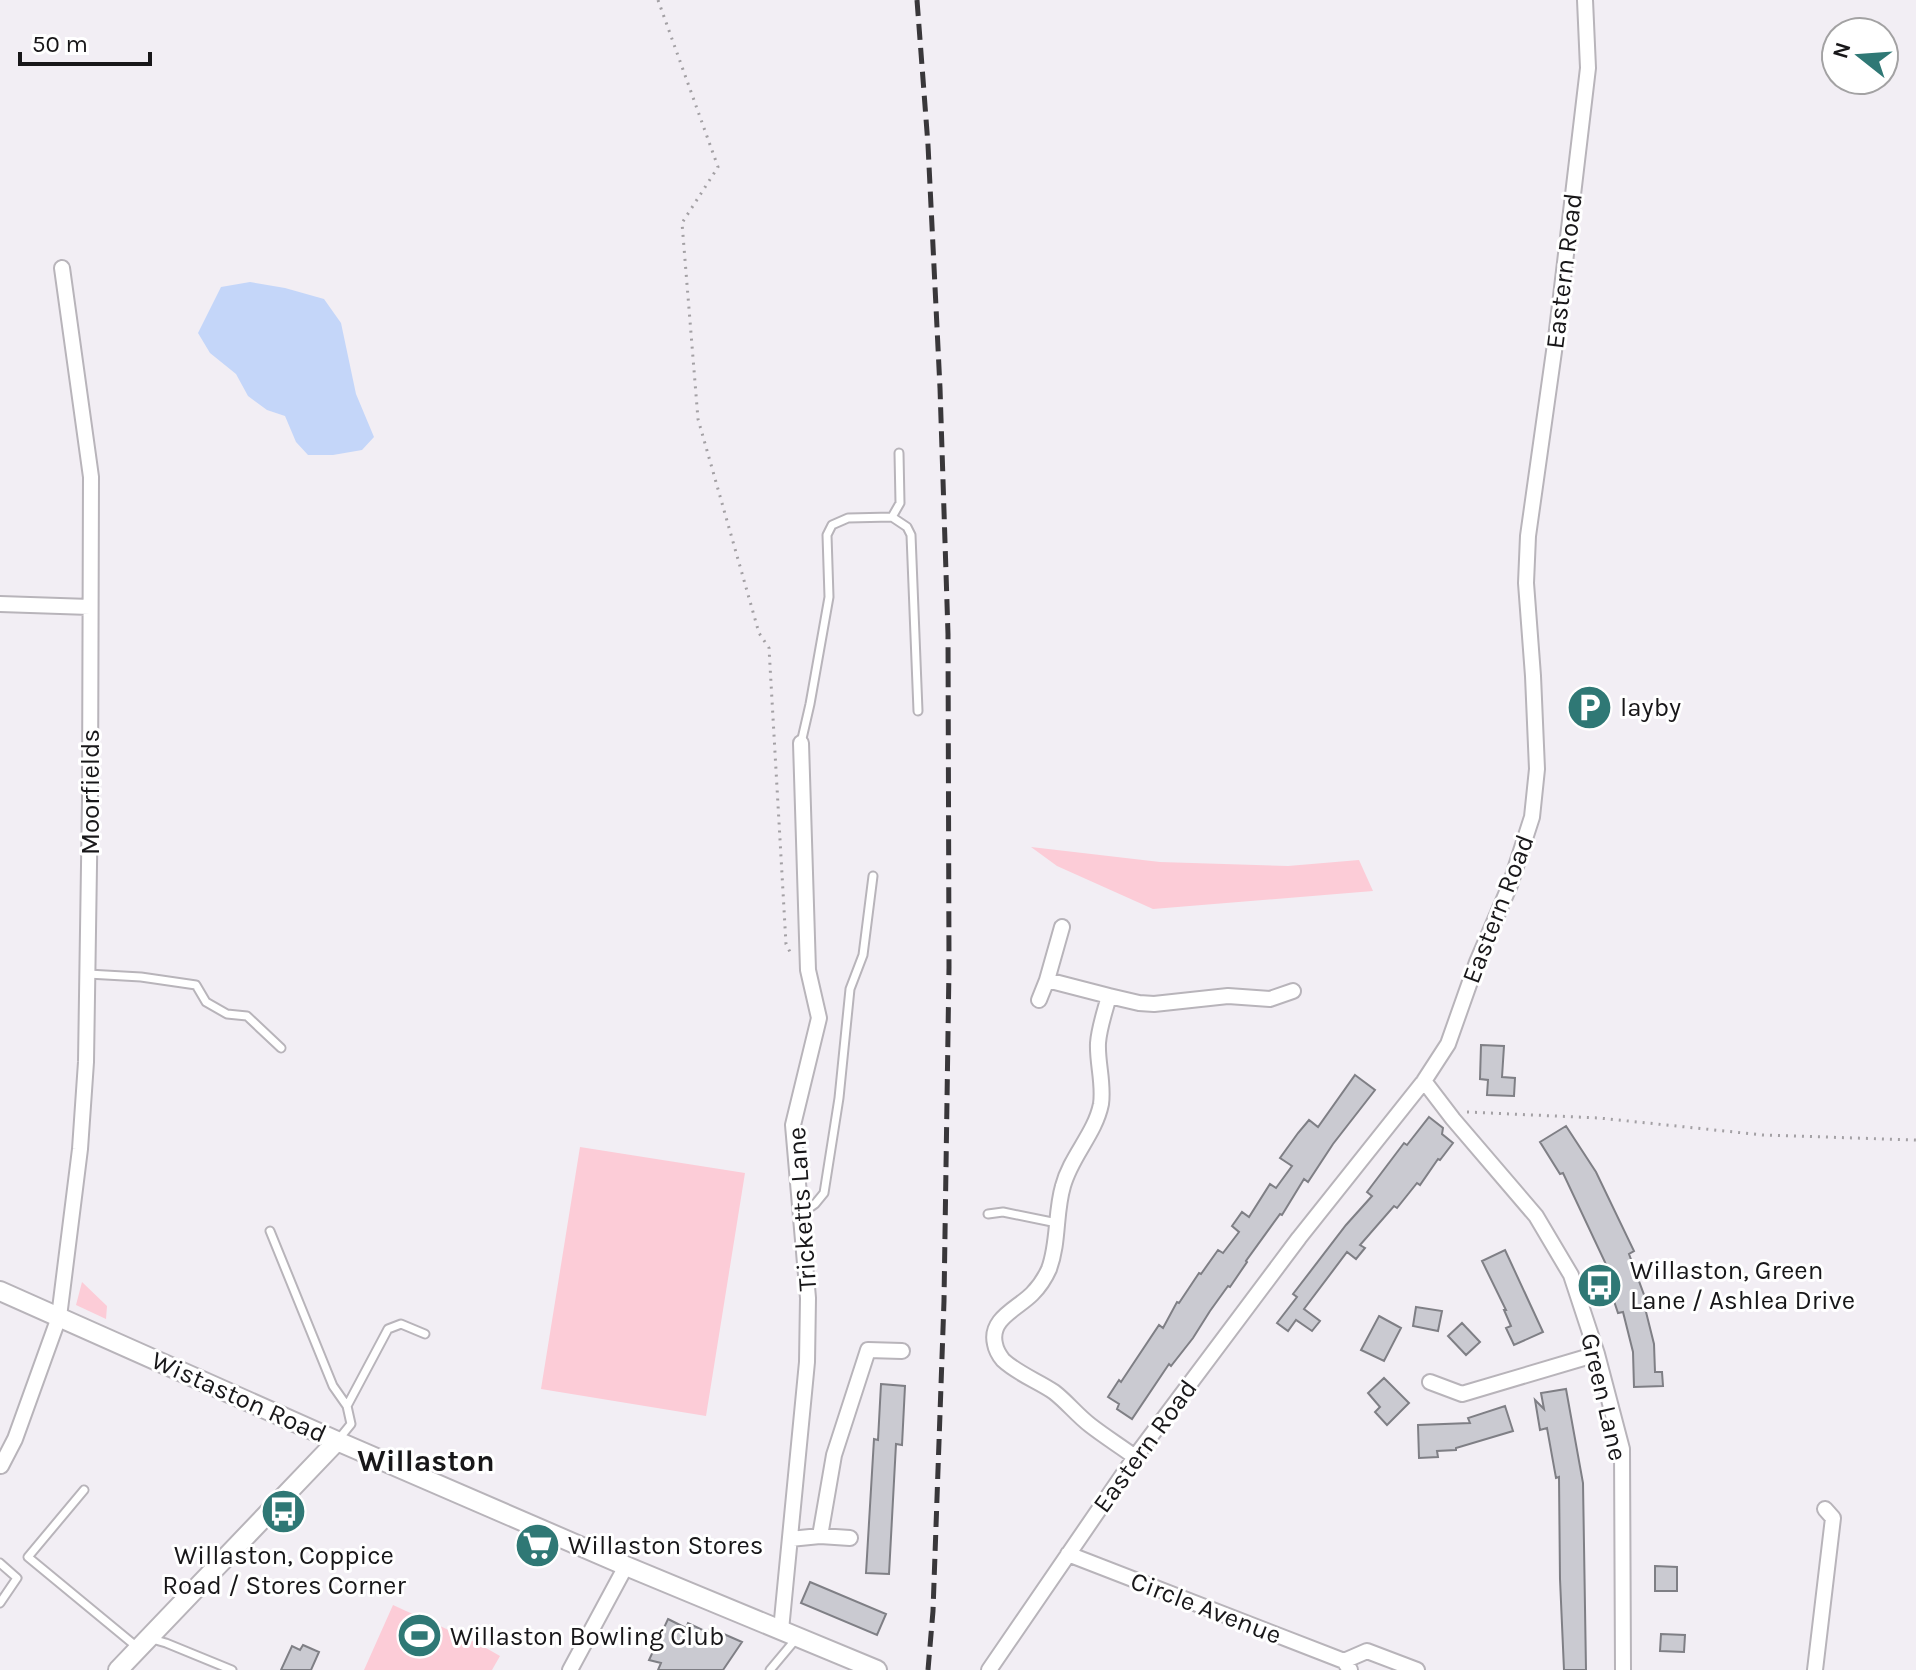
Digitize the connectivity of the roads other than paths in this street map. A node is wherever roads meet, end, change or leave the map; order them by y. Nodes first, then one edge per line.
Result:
1 (1585, 0) edge
2 (62, 268) dead end
3 (899, 453) dead end
4 (892, 517) junction
5 (0, 604) edge
6 (90, 607) junction
7 (918, 711) dead end
8 (801, 743) joint
9 (873, 876) dead end
10 (1062, 927) dead end
11 (88, 974) junction
12 (1047, 980) junction
13 (1293, 991) dead end
14 (1109, 996) junction
15 (1039, 1000) dead end
16 (281, 1048) dead end
17 (1424, 1081) junction
18 (801, 1214) junction
19 (988, 1214) dead end
20 (1057, 1223) junction
21 (270, 1231) dead end
22 (0, 1291) edge
23 (59, 1317) junction
24 (425, 1334) dead end
25 (902, 1351) dead end
26 (1597, 1354) junction
27 (1430, 1382) dead end
28 (347, 1406) junction
29 (337, 1441) junction
30 (1135, 1457) junction
31 (1, 1466) edge
32 (84, 1490) dead end
33 (1849, 1513) dead end
34 (820, 1536) junction
35 (850, 1538) dead end
36 (790, 1539) junction
37 (1068, 1554) junction
38 (0, 1563) edge
39 (626, 1566) junction
40 (0, 1603) edge
41 (789, 1633) junction
42 (143, 1643) junction
43 (1347, 1666) edge
44 (118, 1670) edge
45 (232, 1670) edge
46 (570, 1670) edge
47 (770, 1670) edge
48 (877, 1670) edge
49 (989, 1670) edge
50 (1417, 1670) edge
51 (1623, 1670) edge
52 (1815, 1670) edge

1 - 17 street, Eastern Road
2 - 6 street, Moorfields
3 - 4 lane
4 - 7 lane
4 - 8 lane
5 - 6 street
6 - 11 street, Moorfields
8 - 18 street, Tricketts Lane
9 - 18 lane
10 - 12 street
11 - 16 lane
11 - 23 street, Moorfields
12 - 14 street
12 - 15 street
13 - 14 street
14 - 20 street
17 - 26 street, Green Lane
17 - 30 street, Eastern Road
18 - 36 street, Tricketts Lane
19 - 20 lane
20 - 30 street
21 - 28 lane
22 - 23 street, Wistaston Road
23 - 29 street, Wistaston Road
23 - 31 street, Moorfields
24 - 28 lane
25 - 34 street
26 - 27 street
26 - 51 street, Green Lane
28 - 29 lane
29 - 39 street, Wistaston Road
29 - 42 street
30 - 37 street, Eastern Road
32 - 42 lane
33 - 52 street
34 - 35 street
34 - 36 street
36 - 41 street, Tricketts Lane
37 - 43 street, Circle Avenue
37 - 49 street, Eastern Road
38 - 40 lane
39 - 41 street, Wistaston Road
39 - 46 street
41 - 47 lane
41 - 48 street, Wistaston Road
42 - 44 street
42 - 45 lane
43 - 50 street, Circle Avenue

